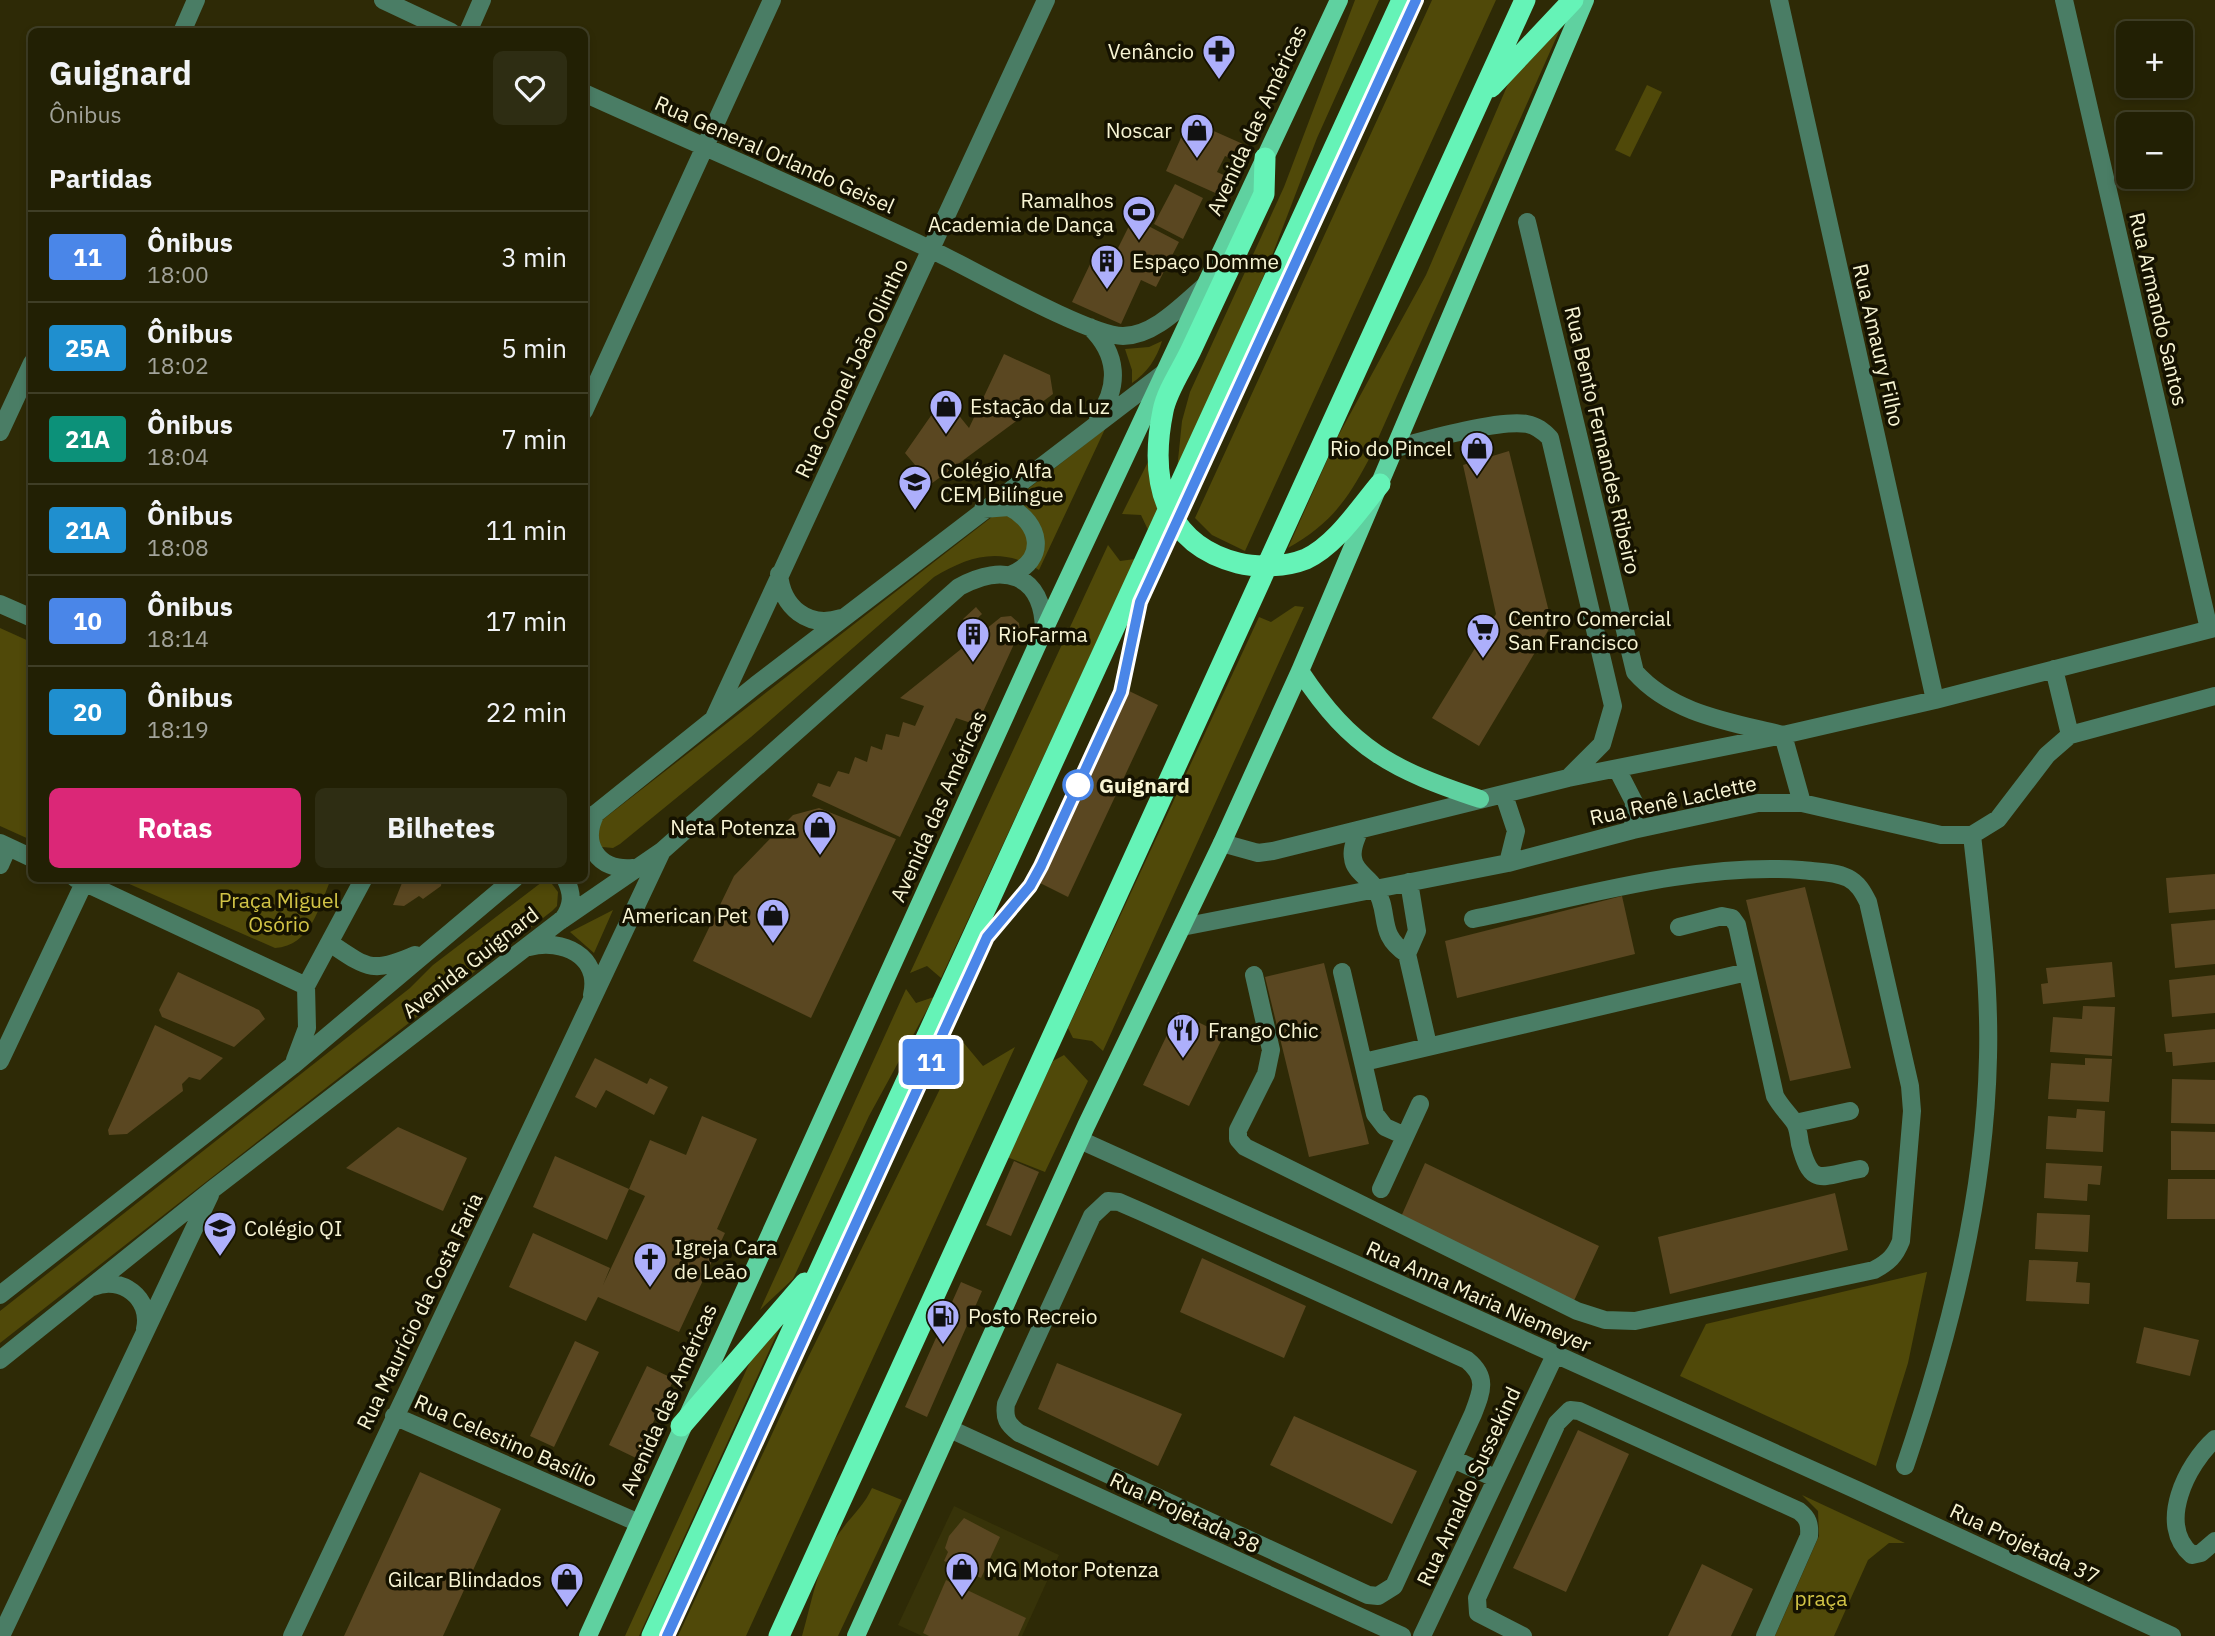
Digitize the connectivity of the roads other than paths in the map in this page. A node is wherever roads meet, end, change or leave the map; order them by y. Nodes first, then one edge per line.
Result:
1 (196, 0) edge
2 (383, 0) edge
3 (482, 0) edge
4 (772, 0) edge
5 (1046, 0) edge
6 (1339, 0) edge
7 (1388, 0) edge
8 (1402, 0) edge
9 (1525, 0) edge
10 (1573, 0) edge
11 (1585, 0) edge
12 (1779, 0) edge
13 (2064, 0) edge
14 (184, 28) edge
15 (442, 28) edge
16 (469, 28) edge
17 (1377, 56) junction
18 (588, 95) edge
19 (1479, 99) junction
20 (706, 148) junction
21 (1265, 158) junction
22 (1527, 222) dead end
23 (932, 250) junction
24 (1207, 284) junction
25 (1090, 327) junction
26 (28, 372) edge
27 (1164, 373) junction
28 (588, 402) edge
29 (1092, 425) junction
30 (0, 432) edge
31 (1396, 448) junction
32 (1380, 484) junction
33 (983, 509) junction
34 (1168, 509) junction
35 (1267, 566) junction
36 (779, 574) junction
37 (1010, 575) junction
38 (0, 604) edge
39 (28, 616) edge
40 (845, 617) junction
41 (2212, 628) edge
42 (1044, 630) junction
43 (2054, 669) junction
44 (1300, 671) junction
45 (2215, 696) edge
46 (1935, 700) junction
47 (715, 718) junction
48 (1783, 735) junction
49 (2070, 735) junction
50 (1617, 769) junction
51 (1568, 778) junction
52 (1504, 795) junction
53 (1480, 799) junction
54 (1802, 803) junction
55 (590, 818) edge
56 (1633, 830) junction
57 (1359, 831) junction
58 (1972, 835) junction
59 (1222, 843) junction
60 (4, 845) edge
61 (662, 850) junction
62 (28, 856) edge
63 (1508, 863) junction
64 (0, 865) edge
65 (634, 869) junction
66 (79, 882) edge
67 (81, 882) edge
68 (362, 882) edge
69 (510, 882) edge
70 (521, 882) edge
71 (567, 882) edge
72 (1409, 882) junction
73 (1376, 889) junction
74 (494, 895) junction
75 (1473, 919) dead end
76 (561, 922) junction
77 (1182, 927) junction
78 (1679, 927) dead end
79 (330, 943) junction
80 (434, 946) junction
81 (525, 948) junction
82 (1407, 954) junction
83 (1342, 972) dead end
84 (1747, 972) junction
85 (1254, 975) dead end
86 (306, 986) junction
87 (589, 1006) junction
88 (1429, 1045) junction
89 (0, 1061) edge
90 (1364, 1062) junction
91 (292, 1066) junction
92 (1420, 1104) dead end
93 (1850, 1111) dead end
94 (1795, 1123) junction
95 (1405, 1136) junction
96 (1080, 1140) junction
97 (1860, 1169) dead end
98 (213, 1189) junction
99 (1381, 1189) dead end
100 (820, 1265) junction
101 (89, 1289) junction
102 (0, 1295) edge
103 (144, 1335) junction
104 (1555, 1355) junction
105 (0, 1360) edge
106 (394, 1416) junction
107 (681, 1426) junction
108 (950, 1429) junction
109 (2215, 1439) edge
110 (1453, 1459) junction
111 (1905, 1466) dead end
112 (1496, 1478) junction
113 (1859, 1491) joint
114 (639, 1523) junction
115 (2215, 1541) edge
116 (1456, 1566) junction
117 (1485, 1580) junction
118 (1, 1636) edge
119 (292, 1636) edge
120 (588, 1636) edge
121 (652, 1636) edge
122 (779, 1636) edge
123 (856, 1636) edge
124 (1402, 1636) edge
125 (1422, 1636) edge
126 (1523, 1636) edge
127 (1765, 1636) edge
128 (2172, 1636) edge

1 - 14 street
2 - 15 street
3 - 16 street
4 - 20 street
5 - 23 street, Rua Coronel João Olintho
6 - 21 main road, Avenida das Américas
7 - 17 highway
8 - 17 highway
9 - 19 highway
10 - 19 highway
11 - 31 main road
12 - 46 street, Rua Amaury Filho
13 - 41 street, Rua Armando Santos
17 - 34 highway
18 - 20 street, Rua General Orlando Geisel
19 - 35 highway
20 - 23 street, Rua General Orlando Geisel
20 - 28 street
21 - 24 main road, Avenida das Américas
21 - 34 highway
22 - 48 street, Rua Bento Fernandes Ribeiro
23 - 25 street, Rua General Orlando Geisel
23 - 36 street, Rua Coronel João Olintho
24 - 25 street, Rua General Orlando Geisel
24 - 27 main road, Avenida das Américas
25 - 29 street
26 - 30 street
27 - 29 street
27 - 42 main road, Avenida das Américas
29 - 33 street
31 - 32 main road
31 - 51 street
32 - 35 highway
32 - 44 main road
33 - 37 street
33 - 40 street
34 - 35 highway
34 - 100 highway
35 - 122 highway
36 - 40 street
36 - 47 street, Rua Coronel João Olintho
37 - 42 street
37 - 61 street, Avenida Guignard
38 - 39 street
40 - 47 street
41 - 43 street, Rua Renê Laclette
42 - 107 main road, Avenida das Américas
43 - 46 street, Rua Renê Laclette
43 - 49 street
44 - 53 main road
44 - 59 main road
45 - 49 street
46 - 48 street, Rua Renê Laclette
47 - 55 street
48 - 50 street, Rua Renê Laclette
48 - 54 street
49 - 58 street
50 - 51 street, Rua Renê Laclette
50 - 56 street
51 - 52 street, Rua Renê Laclette
52 - 53 street, Rua Renê Laclette
52 - 63 street
53 - 57 street, Rua Renê Laclette
54 - 56 street, Rua Renê Laclette
54 - 58 street, Rua Renê Laclette
55 - 65 street
56 - 63 street, Rua Renê Laclette
57 - 59 street, Rua Renê Laclette
57 - 73 street
58 - 111 street
59 - 77 main road
60 - 62 street
60 - 64 street
61 - 65 street, Avenida Guignard
61 - 87 street, Rua Maurício da Costa Faria
63 - 72 street, Rua Renê Laclette
65 - 76 street, Avenida Guignard
66 - 89 street
67 - 86 street
68 - 79 street
69 - 74 street, Avenida Guignard
70 - 74 street
71 - 76 street
72 - 73 street, Rua Renê Laclette
72 - 82 street
73 - 77 street, Rua Renê Laclette
73 - 82 street
74 - 80 street, Avenida Guignard
75 - 85 street
76 - 81 street, Avenida Guignard
77 - 96 main road
78 - 84 street
79 - 80 street
79 - 86 street
80 - 91 street, Avenida Guignard
81 - 87 street, Rua Maurício da Costa Faria
81 - 98 street, Avenida Guignard
82 - 88 street
83 - 90 street
84 - 88 street
84 - 94 street
86 - 91 street
87 - 106 street, Rua Maurício da Costa Faria
88 - 90 street
90 - 95 street
91 - 102 street, Avenida Guignard
92 - 95 street
93 - 94 street
94 - 97 street
95 - 99 street
96 - 104 street, Rua Anna Maria Niemeyer
96 - 108 main road
98 - 101 street, Avenida Guignard
98 - 103 street
100 - 107 highway
100 - 121 highway
101 - 103 street
101 - 105 street, Avenida Guignard
103 - 118 street
104 - 112 street, Rua Arnaldo Sussekind
104 - 113 street, Rua Anna Maria Niemeyer
106 - 114 street, Rua Celestino Basílio
106 - 119 street, Rua Maurício da Costa Faria
107 - 114 main road, Avenida das Américas
108 - 123 main road
108 - 124 street, Rua Projetada 38
109 - 115 street
110 - 110 street
110 - 112 street
112 - 116 street, Rua Arnaldo Sussekind
113 - 128 street, Rua Projetada 37
114 - 120 main road, Avenida das Américas
116 - 117 street
116 - 125 street, Rua Arnaldo Sussekind
117 - 126 street
117 - 127 street

